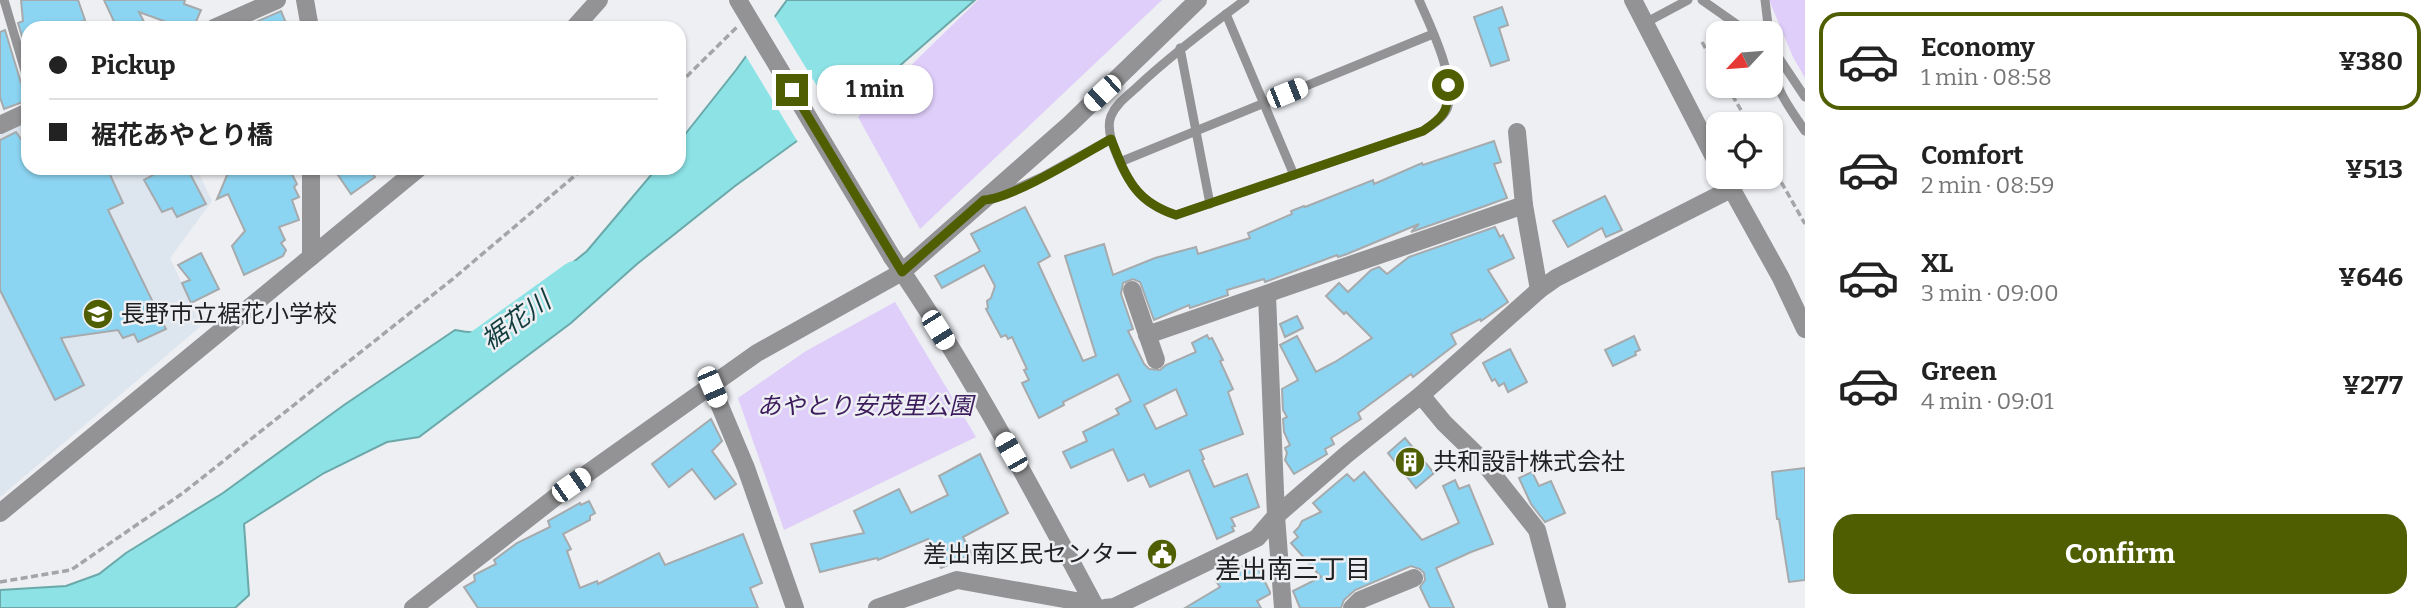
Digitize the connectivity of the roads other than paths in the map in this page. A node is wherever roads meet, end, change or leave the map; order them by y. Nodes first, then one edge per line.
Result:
1 (4, 0) edge
2 (277, 0) edge
3 (305, 0) edge
4 (599, 0) edge
5 (738, 0) edge
6 (1198, 0) edge
7 (1245, 0) edge
8 (1419, 0) edge
9 (1633, 0) edge
10 (1688, 0) edge
11 (1702, 0) edge
12 (1765, 0) edge
13 (1226, 14) junction
14 (230, 21) edge
15 (309, 21) edge
16 (581, 21) edge
17 (1732, 21) edge
18 (1768, 21) edge
19 (1645, 23) junction
20 (1433, 34) junction
21 (1180, 48) junction
22 (21, 57) edge
23 (1783, 64) edge
24 (1805, 97) edge
25 (1783, 98) edge
26 (1263, 102) junction
27 (21, 115) edge
28 (0, 125) edge
29 (1197, 130) junction
30 (1805, 131) edge
31 (1517, 132) dead end
32 (1111, 139) junction
33 (1706, 142) edge
34 (1120, 162) junction
35 (311, 175) edge
36 (411, 175) edge
37 (1294, 175) junction
38 (1717, 189) edge
39 (1731, 189) edge
40 (984, 200) junction
41 (1210, 204) junction
42 (1524, 205) junction
43 (311, 257) junction
44 (897, 265) junction
45 (1132, 290) dead end
46 (1539, 290) junction
47 (1267, 295) junction
48 (1805, 329) edge
49 (1147, 335) junction
50 (1156, 360) dead end
51 (712, 387) junction
52 (1421, 395) junction
53 (0, 513) edge
54 (1276, 516) junction
55 (1414, 578) dead end
56 (1557, 605) dead end
57 (414, 608) edge
58 (795, 608) edge
59 (877, 608) edge
60 (1095, 608) edge
61 (1105, 608) edge
62 (1283, 608) edge
63 (1352, 608) edge

1 - 22 lane
2 - 14 street
3 - 15 street
4 - 16 street
5 - 44 street, bridge
6 - 40 street
7 - 13 lane
8 - 20 lane
9 - 19 street
10 - 19 lane
11 - 17 lane
12 - 18 lane
13 - 21 lane
13 - 26 lane
19 - 33 street
20 - 26 lane
20 - 37 lane
21 - 29 lane
21 - 32 lane
23 - 24 lane
25 - 30 lane
26 - 29 lane
26 - 37 lane
27 - 28 street
29 - 34 lane
29 - 41 lane
31 - 42 street
32 - 34 lane
32 - 40 lane
34 - 41 lane
35 - 43 street
36 - 43 street
37 - 41 lane
38 - 46 street
39 - 48 street
40 - 44 street
42 - 46 street
42 - 47 street
43 - 53 street
44 - 51 street
44 - 60 street
45 - 49 street
46 - 52 street
47 - 49 street
47 - 54 street
49 - 50 street
51 - 57 street
51 - 58 street
52 - 54 street
52 - 56 street
54 - 61 street
54 - 62 street
55 - 63 street
59 - 60 street

